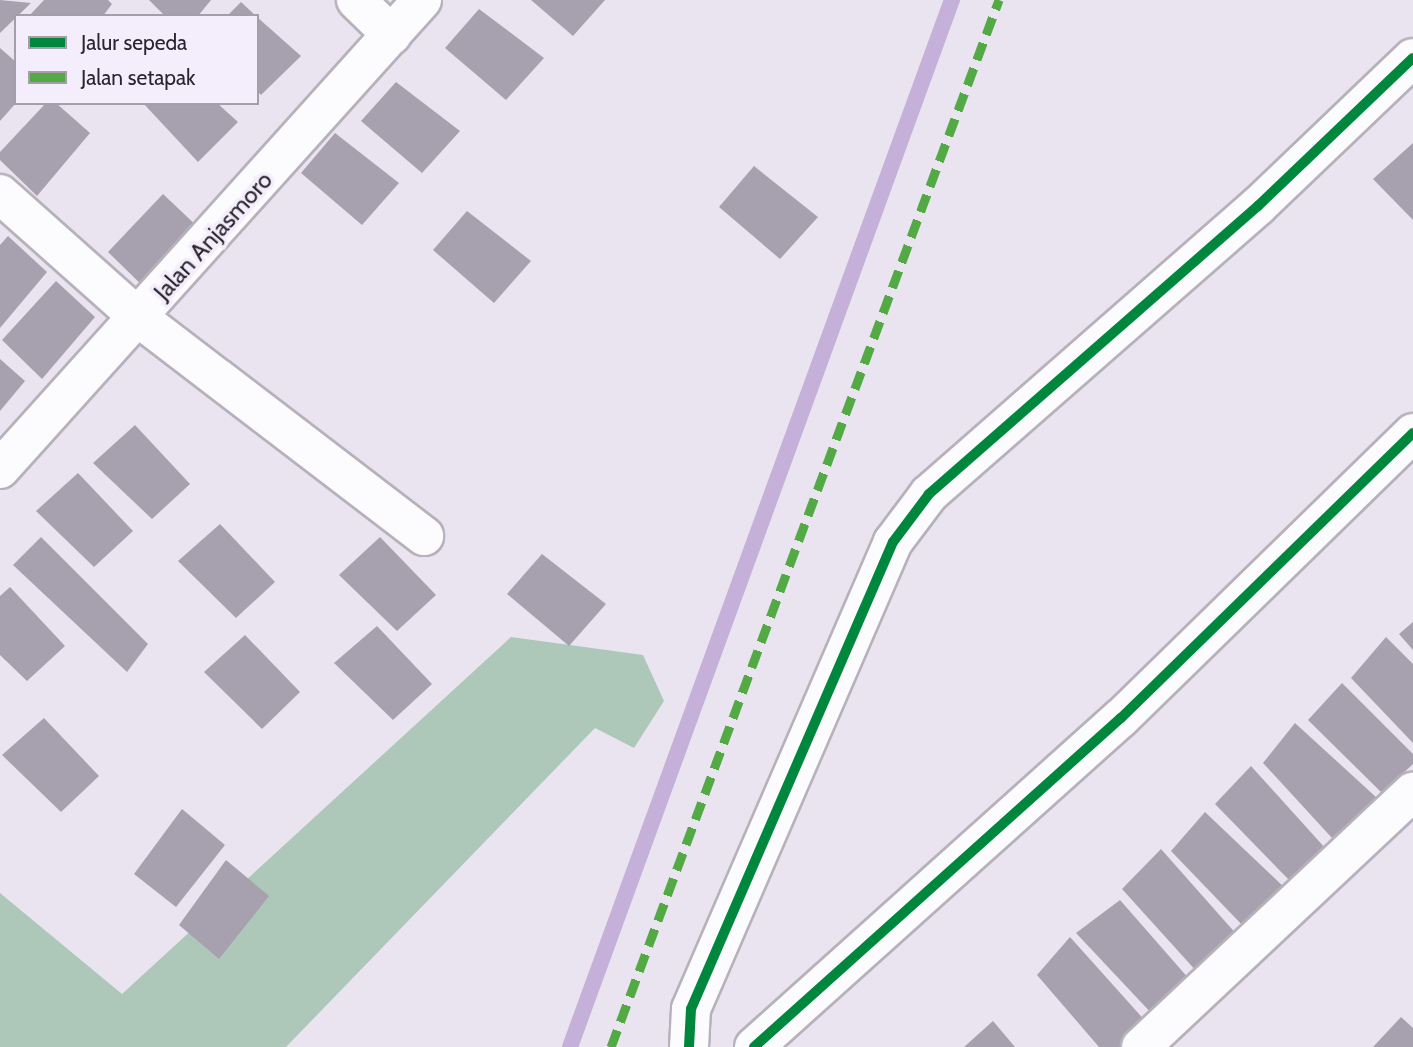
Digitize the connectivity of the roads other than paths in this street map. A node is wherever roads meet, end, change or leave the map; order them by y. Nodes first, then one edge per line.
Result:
1 (356, 0) edge
2 (422, 0) edge
3 (392, 36) junction
4 (1413, 58) edge
5 (0, 194) edge
6 (139, 318) junction
7 (1413, 433) edge
8 (0, 469) edge
9 (424, 536) dead end
10 (1413, 792) edge
11 (689, 1047) edge
12 (754, 1047) edge
13 (1141, 1047) edge

1 - 3 street
2 - 3 street, Jalan Anjasmoro
3 - 6 street, Jalan Anjasmoro
4 - 11 street
5 - 6 street
6 - 8 street, Jalan Anjasmoro
6 - 9 street
7 - 12 street
10 - 13 street

